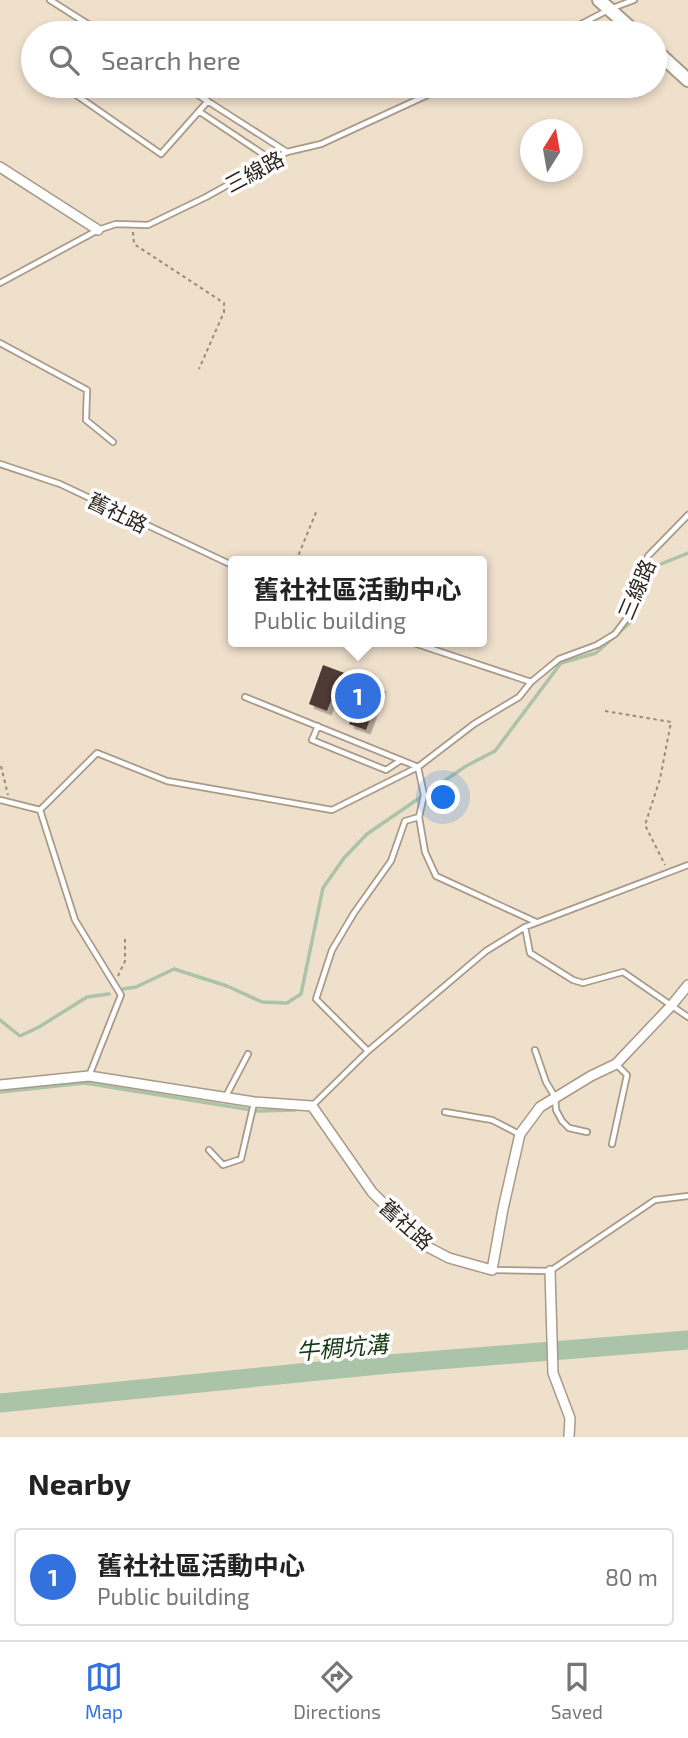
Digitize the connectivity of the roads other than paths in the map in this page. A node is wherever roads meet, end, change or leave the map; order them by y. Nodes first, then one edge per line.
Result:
1 (50, 0) edge
2 (599, 0) edge
3 (634, 0) edge
4 (610, 9) junction
5 (83, 21) edge
6 (587, 21) edge
7 (623, 21) edge
8 (667, 61) edge
9 (688, 80) edge
10 (80, 98) edge
11 (203, 98) edge
12 (421, 98) edge
13 (208, 101) junction
14 (200, 112) junction
15 (287, 152) junction
16 (272, 160) junction
17 (0, 167) edge
18 (98, 230) junction
19 (0, 283) edge
20 (0, 343) edge
21 (113, 442) dead end
22 (0, 464) edge
23 (688, 515) edge
24 (228, 563) edge
25 (426, 647) edge
26 (531, 682) junction
27 (244, 696) dead end
28 (318, 726) junction
29 (401, 760) junction
30 (418, 767) junction
31 (0, 800) edge
32 (40, 810) junction
33 (419, 817) junction
34 (688, 865) edge
35 (537, 922) junction
36 (525, 927) junction
37 (688, 985) edge
38 (671, 1006) junction
39 (688, 1017) edge
40 (535, 1050) dead end
41 (368, 1051) junction
42 (248, 1054) dead end
43 (616, 1064) junction
44 (89, 1076) junction
45 (0, 1085) edge
46 (226, 1097) junction
47 (555, 1097) junction
48 (254, 1102) junction
49 (312, 1106) junction
50 (446, 1112) dead end
51 (587, 1132) dead end
52 (520, 1134) junction
53 (612, 1144) dead end
54 (209, 1150) dead end
55 (688, 1196) edge
56 (492, 1270) junction
57 (550, 1271) junction
58 (569, 1437) edge

1 - 5 lane
2 - 4 street
3 - 4 lane
4 - 6 lane
4 - 7 street
8 - 9 street
10 - 14 lane
11 - 13 lane
12 - 15 lane, 三線路
13 - 14 lane
13 - 15 lane
14 - 16 lane
15 - 16 lane, 三線路
16 - 18 lane, 三線路
17 - 18 street
18 - 19 lane, 三線路
20 - 21 lane
22 - 24 lane, 舊社路
23 - 26 lane, 三線路
25 - 26 lane
26 - 30 lane
27 - 28 lane
28 - 29 lane
28 - 29 lane
29 - 30 lane
30 - 32 lane
30 - 33 lane
31 - 32 lane
32 - 44 lane
33 - 35 lane
33 - 41 lane
34 - 35 lane
35 - 36 lane
36 - 38 lane
36 - 41 lane
37 - 38 street
38 - 39 lane
38 - 43 street
40 - 47 lane
41 - 49 lane
42 - 46 lane
43 - 47 street
43 - 53 lane
44 - 45 street
44 - 46 street
46 - 48 street
47 - 51 lane
47 - 52 street
48 - 49 street
48 - 54 lane
49 - 56 street, 舊社路
50 - 52 lane
52 - 56 street
55 - 57 lane
56 - 57 lane
57 - 58 street

